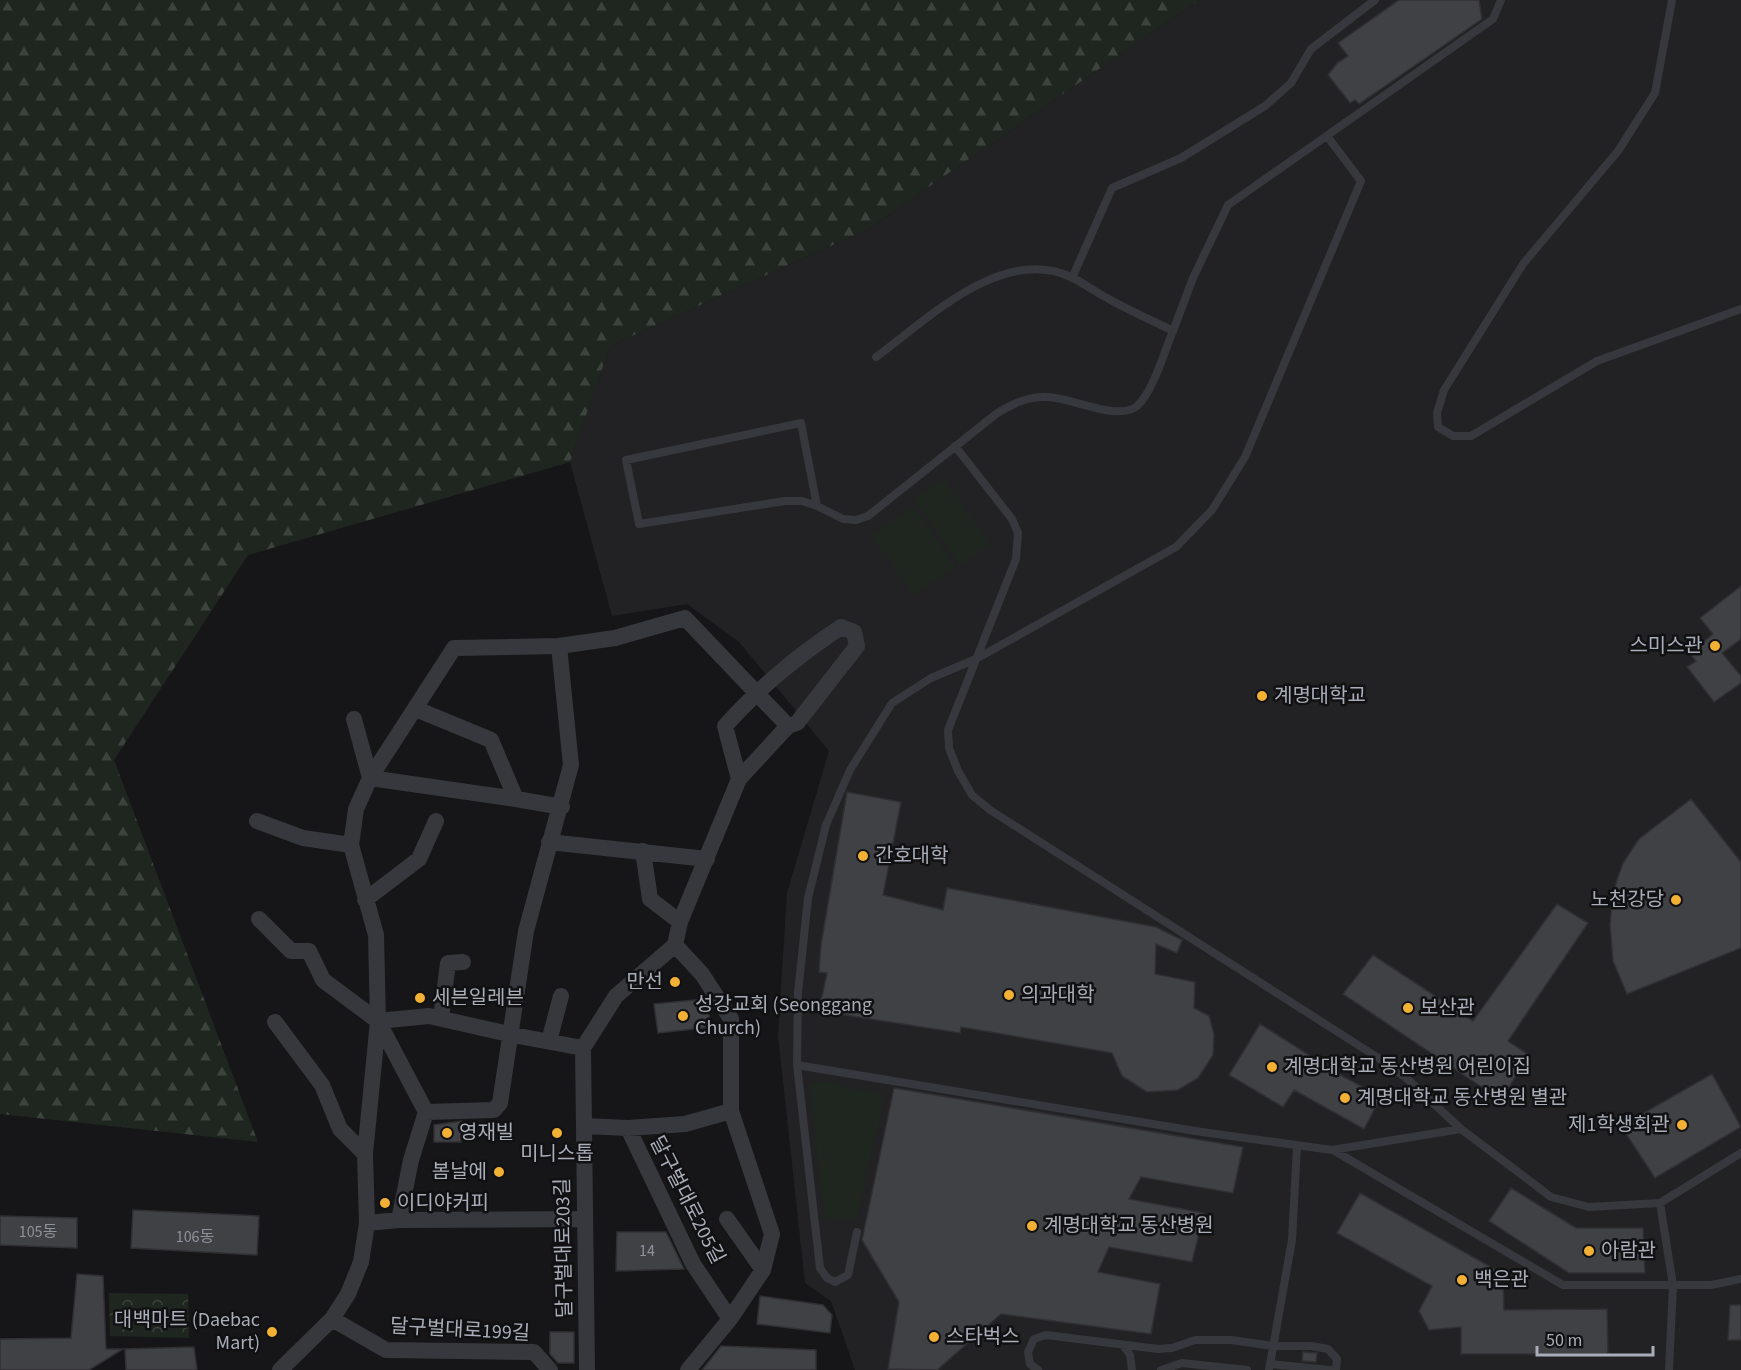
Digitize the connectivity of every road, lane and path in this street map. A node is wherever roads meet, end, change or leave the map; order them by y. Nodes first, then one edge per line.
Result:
1 (1375, 0) edge
2 (1501, 0) edge
3 (1671, 0) edge
4 (1327, 136) junction
5 (1072, 278) junction
6 (1741, 309) edge
7 (1173, 332) junction
8 (876, 357) dead end
9 (955, 447) junction
10 (817, 506) junction
11 (559, 646) junction
12 (976, 659) junction
13 (757, 691) junction
14 (416, 709) junction
15 (354, 719) dead end
16 (788, 726) junction
17 (370, 778) junction
18 (739, 779) junction
19 (516, 799) junction
20 (562, 807) junction
21 (257, 821) dead end
22 (436, 822) dead end
23 (549, 842) junction
24 (351, 844) junction
25 (643, 851) junction
26 (707, 859) junction
27 (365, 900) junction
28 (260, 919) dead end
29 (680, 922) junction
30 (675, 945) junction
31 (463, 962) dead end
32 (561, 996) dead end
33 (441, 1018) junction
34 (378, 1021) junction
35 (275, 1022) dead end
36 (513, 1035) junction
37 (549, 1041) junction
38 (583, 1048) junction
39 (797, 1065) junction
40 (731, 1111) junction
41 (426, 1112) junction
42 (585, 1126) junction
43 (628, 1128) junction
44 (1461, 1129) junction
45 (1298, 1146) junction
46 (1332, 1150) junction
47 (1741, 1153) edge
48 (364, 1154) junction
49 (1660, 1203) junction
50 (584, 1219) junction
51 (727, 1219) dead end
52 (399, 1220) junction
53 (367, 1223) junction
54 (857, 1232) dead end
55 (764, 1270) junction
56 (1741, 1279) edge
57 (1673, 1285) junction
58 (332, 1319) junction
59 (730, 1319) junction
60 (1123, 1345) junction
61 (1273, 1346) junction
62 (1269, 1367) edge
63 (280, 1370) edge
64 (550, 1370) edge
65 (587, 1370) edge
66 (688, 1370) edge
67 (1038, 1370) edge
68 (1132, 1370) edge
69 (1161, 1370) edge
70 (1247, 1370) edge
71 (1330, 1370) edge
72 (1336, 1370) edge
73 (1669, 1370) edge

1 - 5 lane
2 - 4 lane
3 - 6 lane
4 - 7 lane
4 - 12 lane
5 - 7 lane
5 - 8 lane
7 - 9 lane
9 - 10 lane
9 - 12 lane
10 - 10 lane
11 - 13 street
11 - 14 street
11 - 20 street
12 - 39 lane
12 - 44 lane
13 - 16 street
13 - 16 street
13 - 18 street
14 - 17 street
14 - 19 street
15 - 17 street
16 - 18 street
17 - 19 street
17 - 24 street
18 - 26 street
19 - 20 street
20 - 23 street
21 - 24 street
22 - 27 street
23 - 25 street
23 - 36 street
24 - 27 street
25 - 26 street
25 - 29 street
26 - 29 street
27 - 34 street
28 - 34 street
29 - 30 street
30 - 38 street
30 - 40 street
31 - 33 street
32 - 37 street
33 - 34 street
33 - 36 street
34 - 41 street
34 - 48 street
35 - 48 street
36 - 37 street
36 - 41 street
37 - 38 street
38 - 42 street, 달구벌대로203길
39 - 45 lane
39 - 54 lane
40 - 43 street
40 - 55 street
41 - 52 street
42 - 43 street
42 - 50 street, 달구벌대로203길
43 - 59 street, 달구벌대로205길
44 - 46 lane
44 - 49 lane
45 - 46 lane
45 - 61 lane
46 - 57 lane
47 - 49 lane
48 - 53 street
49 - 57 lane
50 - 52 street
50 - 65 street, 달구벌대로203길
51 - 55 street, 달구벌대로205길
52 - 53 street
53 - 58 street
55 - 59 street
56 - 57 lane
57 - 73 lane
58 - 63 street
58 - 64 street, 달구벌대로199길
59 - 66 street
60 - 61 lane
60 - 67 lane
60 - 68 lane
61 - 62 lane
61 - 72 lane
62 - 71 lane
69 - 70 lane

